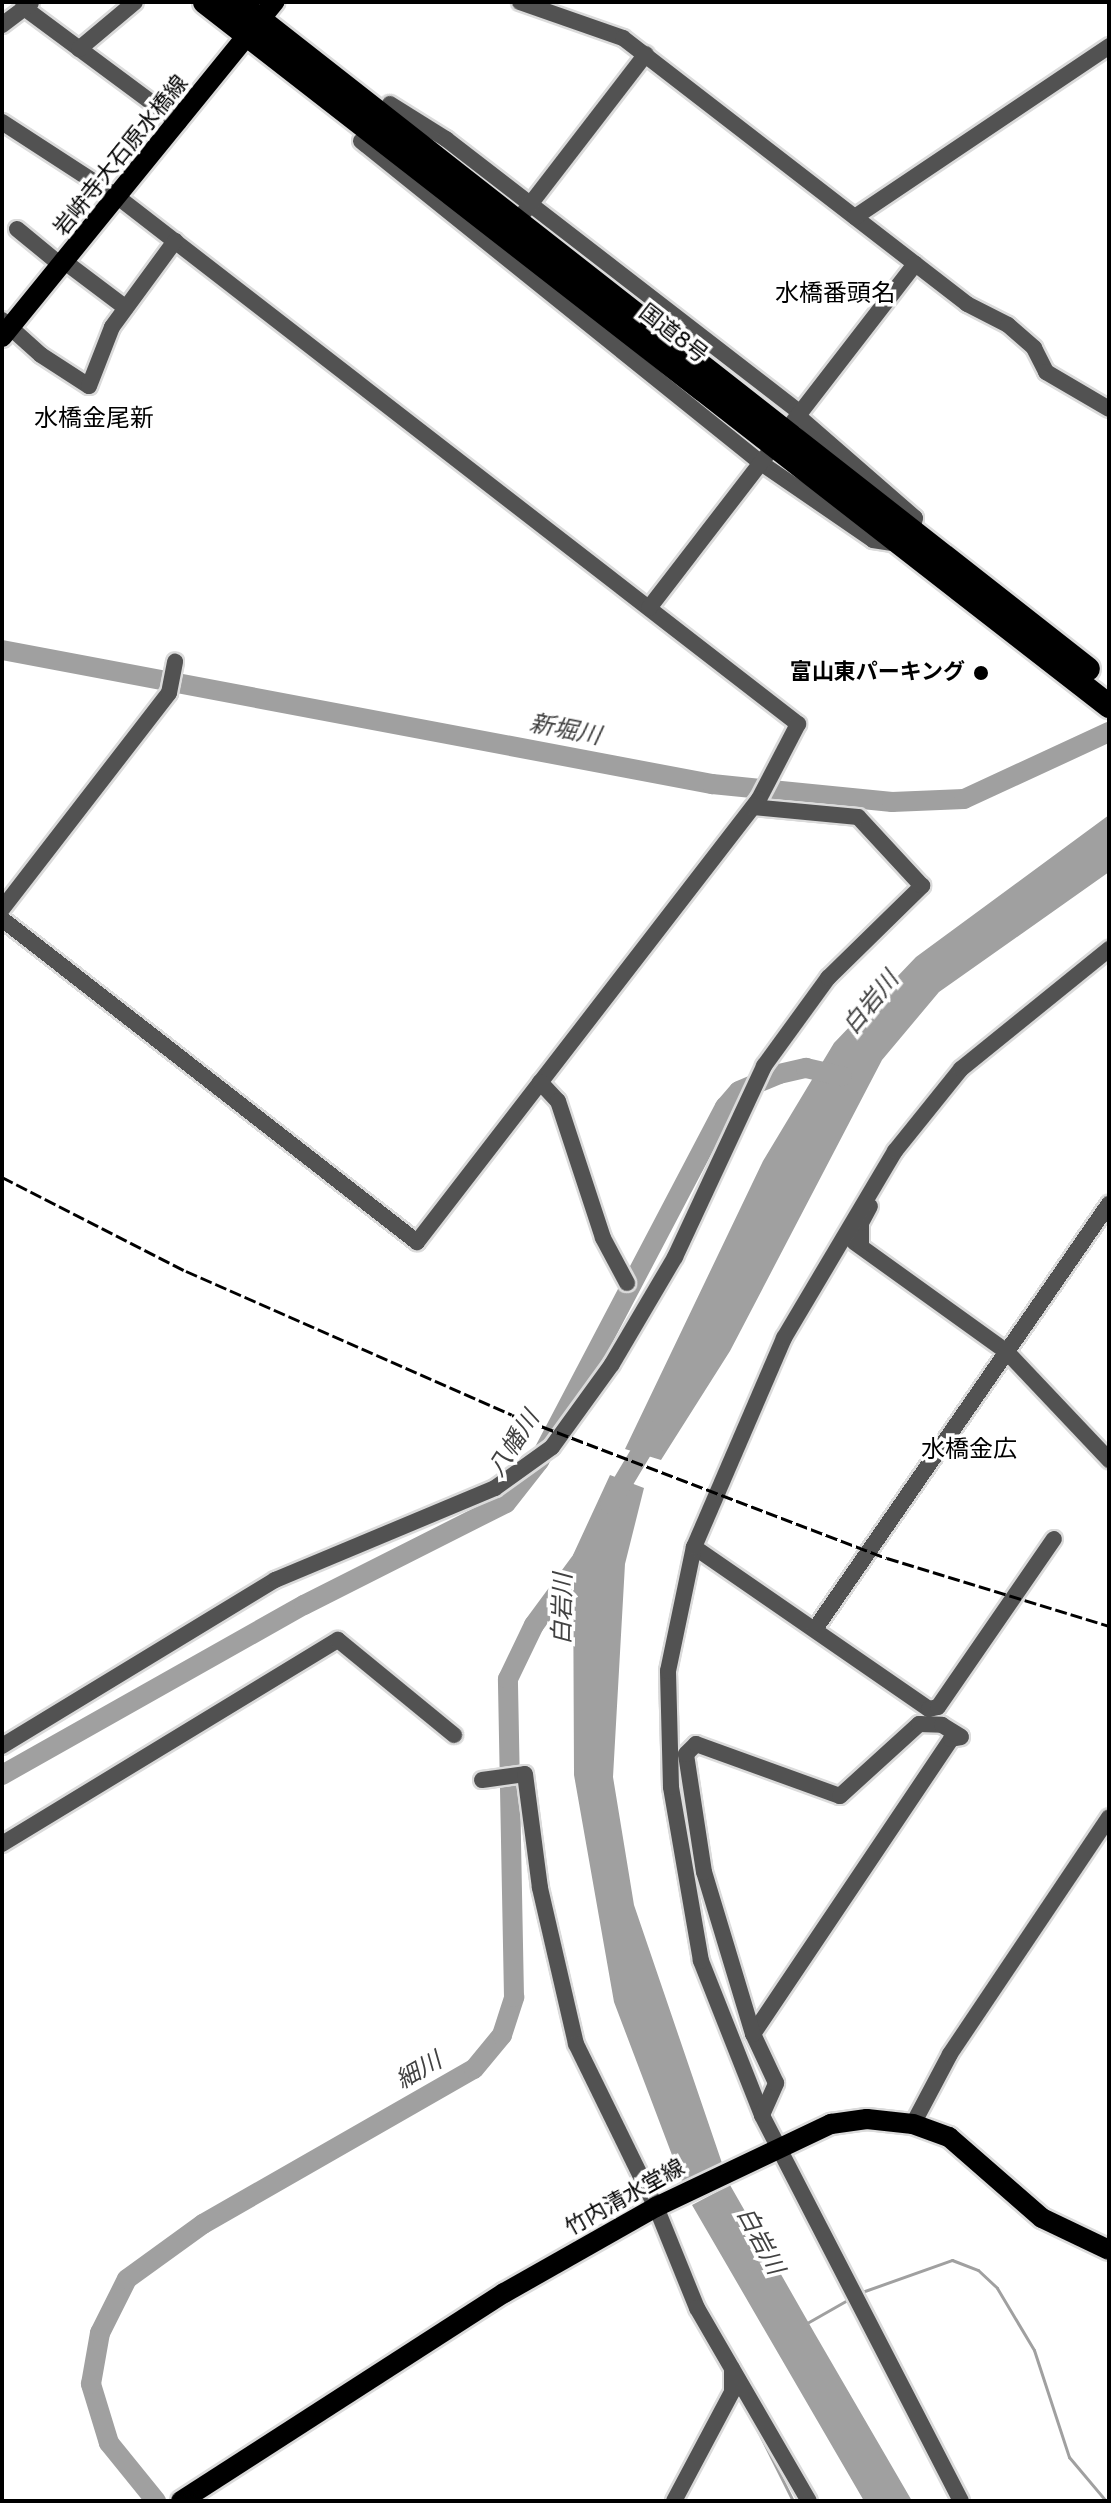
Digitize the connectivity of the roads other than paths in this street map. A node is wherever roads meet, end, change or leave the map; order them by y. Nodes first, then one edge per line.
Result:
1 (135, 2) edge
2 (205, 2) edge
3 (237, 2) edge
4 (520, 2) edge
5 (28, 5) edge
6 (261, 19) edge
7 (2, 25) edge
8 (1109, 46) edge
9 (79, 49) junction
10 (646, 54) junction
11 (390, 104) dead end
12 (2, 122) edge
13 (179, 123) junction
14 (361, 141) dead end
15 (119, 198) junction
16 (527, 209) junction
17 (855, 217) junction
18 (17, 229) dead end
19 (175, 241) junction
20 (63, 264) junction
21 (915, 264) junction
22 (126, 308) junction
23 (5, 328) edge
24 (1109, 409) edge
25 (797, 417) junction
26 (764, 460) junction
27 (906, 538) junction
28 (649, 608) junction
29 (175, 662) dead end
30 (1109, 685) edge
31 (1109, 706) edge
32 (756, 803) junction
33 (2, 909) edge
34 (2, 919) edge
35 (1109, 949) edge
36 (1109, 961) edge
37 (540, 1082) junction
38 (1109, 1204) edge
39 (844, 1228) junction
40 (861, 1246) junction
41 (627, 1283) dead end
42 (1007, 1352) junction
43 (1109, 1460) edge
44 (1054, 1539) dead end
45 (694, 1547) junction
46 (815, 1629) junction
47 (454, 1735) dead end
48 (2, 1746) edge
49 (482, 1780) dead end
50 (1109, 1817) edge
51 (2, 1844) edge
52 (753, 2034) junction
53 (762, 2115) junction
54 (913, 2124) junction
55 (776, 2147) junction
56 (656, 2207) junction
57 (1109, 2250) edge
58 (732, 2368) junction
59 (182, 2501) edge
60 (674, 2501) edge
61 (809, 2501) edge
62 (961, 2501) edge

1 - 9 street
2 - 6 highway, 国道8号
3 - 6 highway, 国道8号
4 - 10 street
5 - 7 street
5 - 9 street
6 - 13 main road, 岩峅寺大石原水橋線
6 - 27 highway, 国道8号
8 - 17 street
9 - 13 street
10 - 16 street
10 - 17 street
11 - 16 street
12 - 15 street
13 - 15 main road, 岩峅寺大石原水橋線
14 - 26 street
15 - 19 street
15 - 20 main road, 岩峅寺大石原水橋線
16 - 25 street
17 - 21 street
18 - 20 street
19 - 22 street
19 - 28 street
20 - 22 street
20 - 23 main road, 岩峅寺大石原水橋線
21 - 24 street
21 - 25 street
22 - 23 street
25 - 27 street
26 - 27 street
26 - 28 street
27 - 30 highway, 国道8号
27 - 31 highway, 国道8号
28 - 32 street
29 - 33 street
32 - 37 street
32 - 48 street
34 - 37 street
35 - 39 street
36 - 40 street
37 - 41 street
38 - 42 street
39 - 40 street
39 - 45 street
40 - 42 street
42 - 43 street
42 - 46 street
44 - 46 street
45 - 46 street
45 - 53 street
47 - 51 street
49 - 56 street
50 - 54 street
52 - 52 street
52 - 53 street
53 - 55 street
54 - 55 main road, 竹内清水堂線
54 - 57 main road, 竹内清水堂線
55 - 56 main road, 竹内清水堂線
55 - 62 street
56 - 58 street
56 - 59 main road, 竹内清水堂線
58 - 60 street
58 - 61 street

